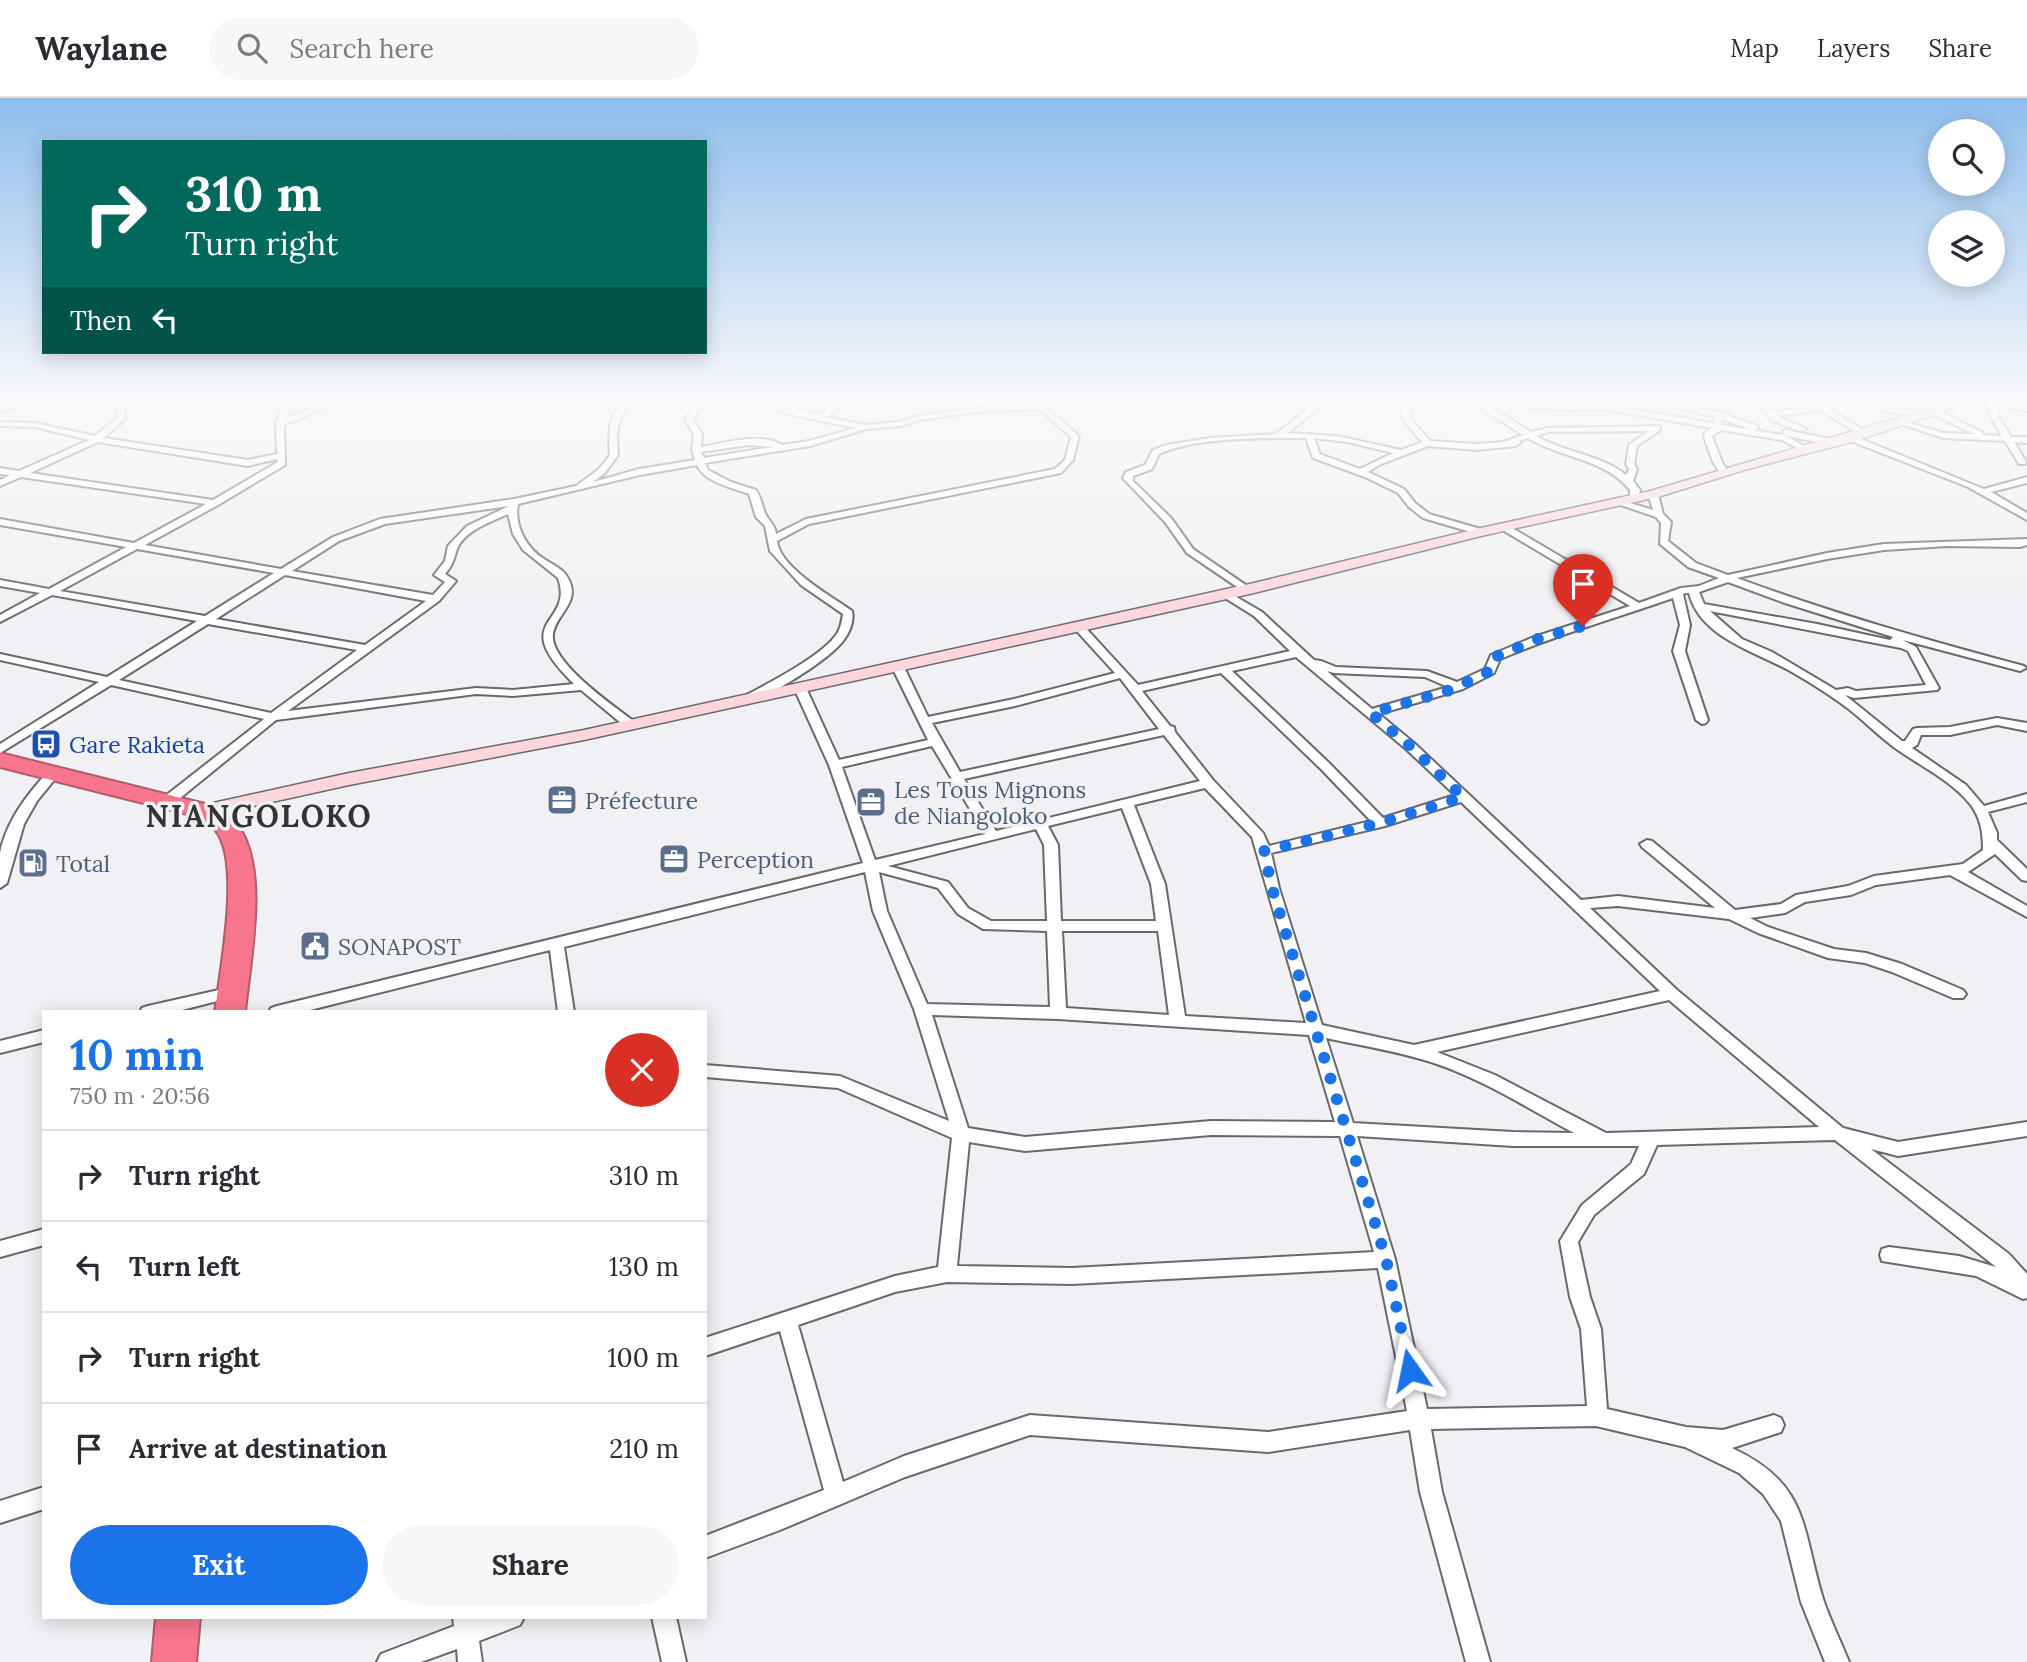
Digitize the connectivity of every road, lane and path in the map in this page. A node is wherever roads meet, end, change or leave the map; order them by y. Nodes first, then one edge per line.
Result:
1 (20, 474) joint
2 (264, 474) edge
3 (598, 474) edge
4 (632, 474) edge
5 (708, 474) edge
6 (1043, 474) edge
7 (1130, 474) edge
8 (1362, 474) edge
9 (1618, 474) edge
10 (1631, 474) edge
11 (1718, 474) edge
12 (1942, 474) edge
13 (1629, 480) junction
14 (0, 483) edge
15 (2024, 485) edge
16 (579, 488) junction
17 (1982, 492) junction
18 (1653, 494) junction
19 (1626, 501) junction
20 (215, 503) junction
21 (513, 506) junction
22 (1659, 515) junction
23 (2027, 517) edge
24 (0, 522) edge
25 (1504, 527) junction
26 (1482, 532) junction
27 (773, 539) junction
28 (2027, 542) edge
29 (136, 545) junction
30 (284, 572) junction
31 (1725, 578) junction
32 (0, 583) edge
33 (1246, 590) junction
34 (1694, 591) junction
35 (50, 592) junction
36 (1677, 593) junction
37 (1226, 594) junction
38 (435, 599) junction
39 (1639, 607) junction
40 (1700, 607) junction
41 (0, 619) edge
42 (207, 620) junction
43 (1078, 626) junction
44 (1872, 627) junction
45 (1947, 647) junction
46 (368, 649) junction
47 (1912, 649) junction
48 (1300, 655) junction
49 (0, 657) edge
50 (898, 667) junction
51 (2020, 668) dead end
52 (1224, 670) junction
53 (1124, 674) junction
54 (112, 680) junction
55 (581, 687) junction
56 (1459, 687) junction
57 (800, 688) junction
58 (1136, 689) junction
59 (1833, 693) junction
60 (746, 700) junction
61 (1371, 713) junction
62 (272, 717) junction
63 (1702, 720) dead end
64 (925, 721) junction
65 (631, 725) junction
66 (2027, 727) edge
67 (1170, 730) junction
68 (935, 742) junction
69 (1900, 745) junction
70 (0, 749) edge
71 (0, 760) edge
72 (835, 765) junction
73 (53, 775) junction
74 (956, 778) junction
75 (1208, 783) junction
76 (1463, 797) junction
77 (2027, 798) edge
78 (169, 800) junction
79 (1127, 804) junction
80 (1982, 810) junction
81 (204, 811) junction
82 (1380, 823) junction
83 (1041, 825) junction
84 (7, 829) edge
85 (993, 836) junction
86 (1992, 843) junction
87 (1647, 845) dead end
88 (1264, 851) junction
89 (870, 865) junction
90 (1953, 871) junction
91 (2027, 877) edge
92 (0, 883) edge
93 (1578, 905) junction
94 (2027, 912) edge
95 (1732, 915) junction
96 (1163, 926) junction
97 (1054, 927) junction
98 (556, 943) junction
99 (1672, 994) junction
100 (1958, 994) dead end
101 (231, 1002) edge
102 (922, 1009) junction
103 (165, 1010) edge
104 (285, 1010) edge
105 (566, 1010) edge
106 (1058, 1013) junction
107 (1178, 1021) junction
108 (1317, 1030) junction
109 (42, 1036) edge
110 (0, 1046) edge
111 (1414, 1051) junction
112 (707, 1071) edge
113 (1345, 1129) junction
114 (2027, 1129) edge
115 (1838, 1133) junction
116 (961, 1134) junction
117 (1651, 1139) junction
118 (1604, 1140) junction
119 (1962, 1229) junction
120 (42, 1238) edge
121 (0, 1250) edge
122 (1889, 1255) dead end
123 (1386, 1259) junction
124 (1973, 1265) junction
125 (947, 1275) junction
126 (2027, 1287) edge
127 (2027, 1294) edge
128 (787, 1321) junction
129 (707, 1346) edge
130 (1596, 1416) junction
131 (1418, 1419) junction
132 (1774, 1425) dead end
133 (1686, 1437) junction
134 (836, 1495) junction
135 (42, 1499) edge
136 (0, 1512) edge
137 (707, 1546) edge
138 (178, 1619) edge
139 (500, 1619) edge
140 (664, 1619) edge
141 (466, 1625) edge
142 (174, 1662) edge
143 (389, 1662) edge
144 (470, 1662) edge
145 (674, 1662) edge
146 (1478, 1662) edge
147 (1837, 1662) edge

1 - 14 street
1 - 20 street
2 - 20 street
3 - 16 street
4 - 16 street
5 - 27 street
6 - 27 street
7 - 33 street
8 - 26 street
9 - 13 street
10 - 13 street
11 - 18 main road
12 - 17 street
13 - 19 street
15 - 17 street
16 - 21 street
17 - 23 street
18 - 19 main road
18 - 22 street
19 - 22 street
19 - 25 main road
20 - 29 street
21 - 30 street
21 - 38 street
21 - 55 street
22 - 31 street
24 - 29 street
25 - 26 main road
25 - 39 street
26 - 33 main road
27 - 60 street
28 - 31 street
29 - 30 street
29 - 35 street
30 - 38 street
30 - 42 street
31 - 34 street
31 - 44 street
32 - 35 street
33 - 37 main road
34 - 36 street
34 - 40 street
35 - 41 street
35 - 42 street
36 - 39 street
36 - 63 street
37 - 43 main road
37 - 48 street
38 - 46 street
39 - 56 street
40 - 47 street
40 - 59 street
42 - 46 street
42 - 54 street
43 - 50 main road
43 - 53 street
44 - 45 street
44 - 47 street
45 - 47 street
45 - 51 street
46 - 62 street
47 - 59 street
48 - 52 street
48 - 56 street
48 - 61 street
49 - 54 street
50 - 57 main road
50 - 64 street
52 - 58 street
52 - 82 street
53 - 58 street
53 - 64 street
54 - 62 street
54 - 70 street
55 - 62 street
55 - 65 street
56 - 61 street
57 - 60 main road
57 - 72 street
58 - 67 street
59 - 69 street
60 - 65 main road
61 - 76 street
62 - 78 street
64 - 68 street
65 - 81 main road
66 - 69 street
67 - 74 street
67 - 75 street
68 - 72 street
68 - 74 street
69 - 80 street
71 - 73 highway
72 - 89 street
73 - 78 highway
73 - 84 street
74 - 85 street
75 - 79 street
75 - 88 street
76 - 82 street
76 - 93 street
77 - 80 street
78 - 81 highway
79 - 83 street
79 - 96 street
80 - 86 street
81 - 101 highway
82 - 88 street
83 - 85 street
83 - 97 street
84 - 92 street
85 - 89 street
86 - 90 street
86 - 91 street
87 - 95 street
88 - 108 street
89 - 97 street
89 - 98 street
89 - 102 street
90 - 94 street
90 - 95 street
93 - 95 street
93 - 99 street
95 - 100 street
96 - 97 street
96 - 107 street
97 - 106 street
98 - 104 street
98 - 105 street
99 - 111 street
99 - 115 street
101 - 103 street
102 - 106 street
102 - 116 street
106 - 107 street
107 - 108 street
108 - 111 street
108 - 113 street
109 - 110 street
111 - 118 street
112 - 116 street
113 - 116 street
113 - 118 street
113 - 123 street
114 - 115 street
115 - 117 street
115 - 119 street
116 - 125 street
117 - 118 street
117 - 130 street
119 - 124 street
119 - 126 street
120 - 121 street
122 - 124 street
123 - 125 street
123 - 131 street
124 - 127 street
125 - 128 street
128 - 129 street
128 - 134 street
130 - 131 street
130 - 133 street
131 - 134 street
131 - 146 street
132 - 133 street
133 - 147 street
134 - 137 street
135 - 136 street
138 - 142 highway
139 - 141 street
140 - 145 street
141 - 143 street
141 - 144 street

